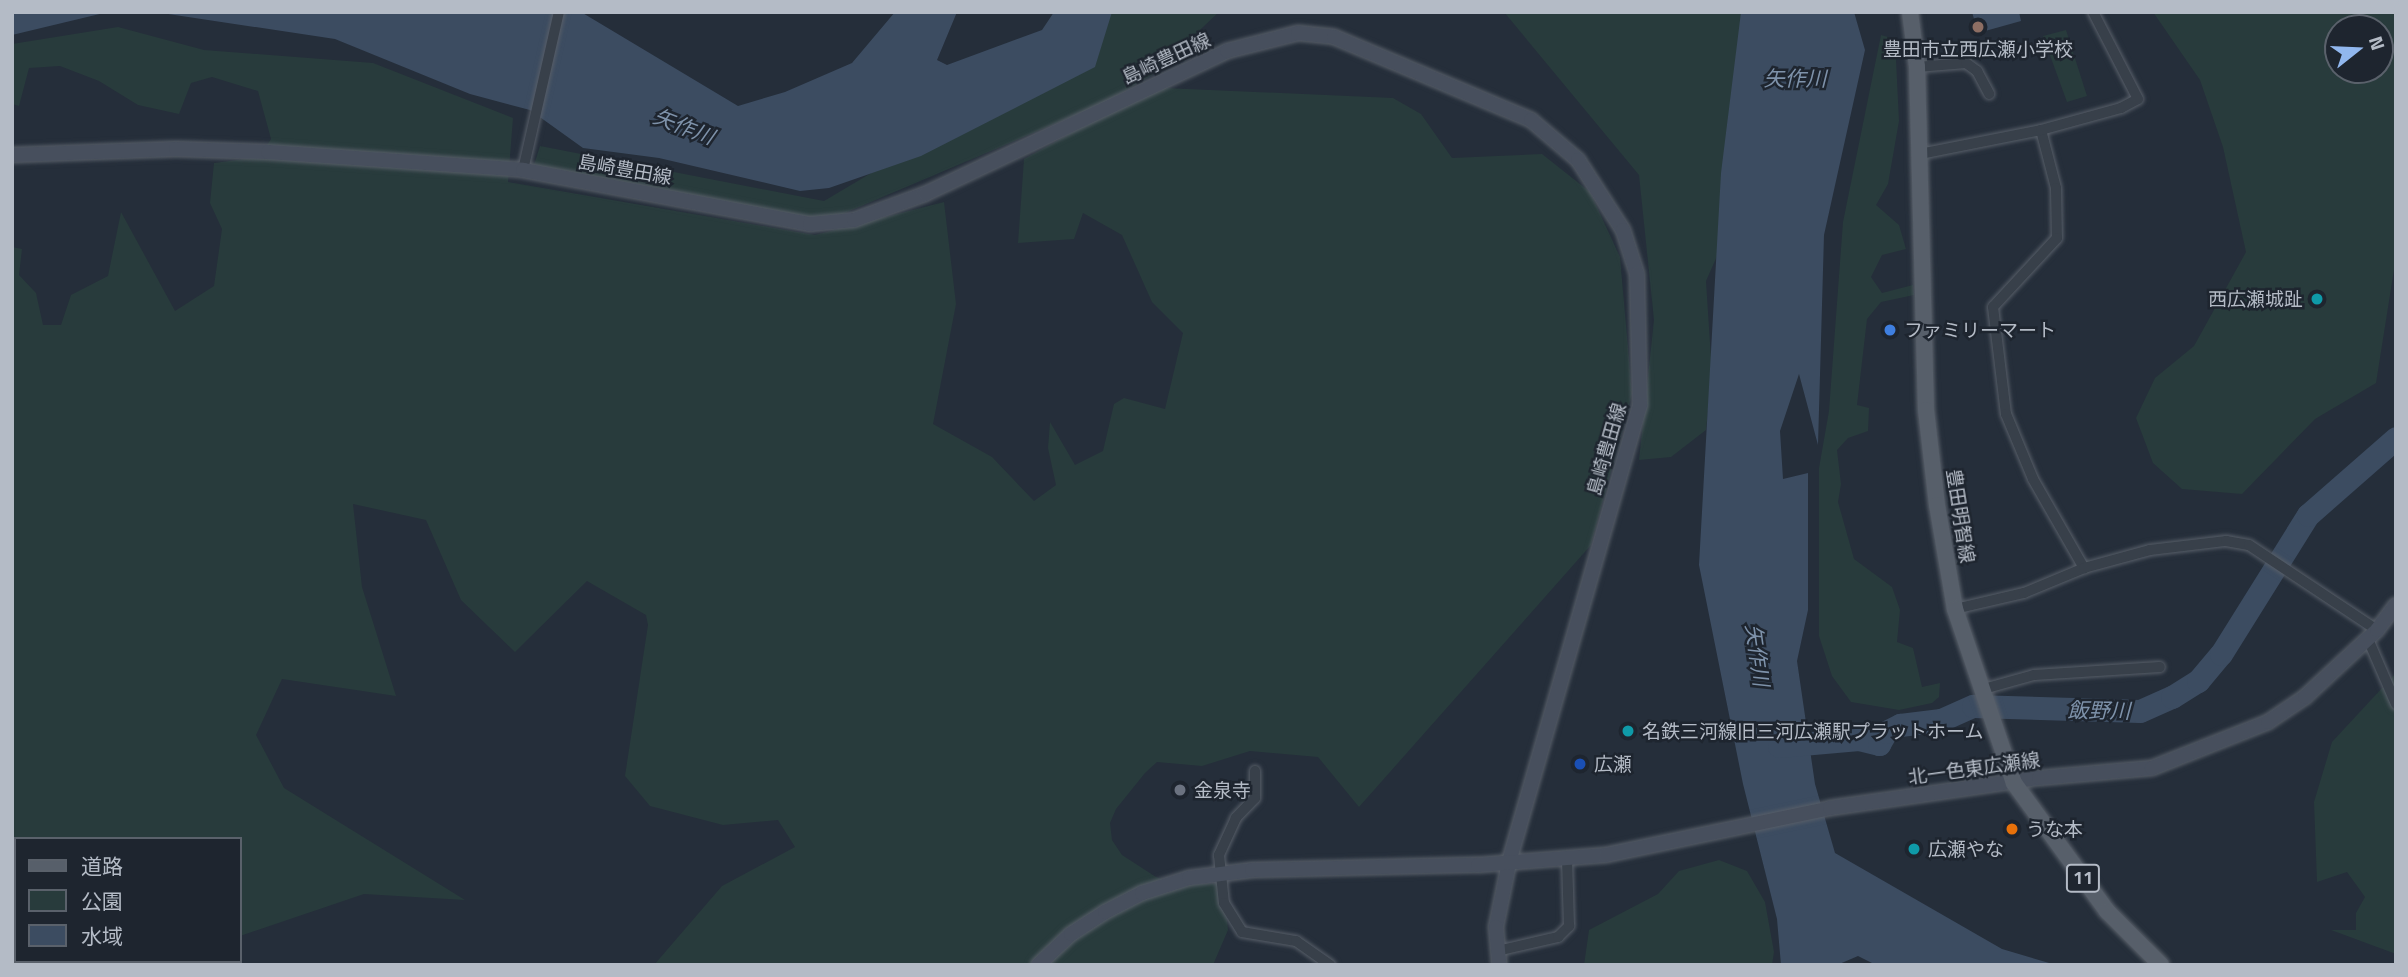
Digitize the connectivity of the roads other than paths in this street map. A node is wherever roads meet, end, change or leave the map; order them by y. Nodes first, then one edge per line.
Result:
1 (559, 12) edge
2 (1910, 12) edge
3 (2092, 12) edge
4 (1917, 67) junction
5 (1989, 94) dead end
6 (2042, 130) junction
7 (1920, 154) junction
8 (12, 155) edge
9 (524, 163) junction
10 (2084, 568) junction
11 (2396, 605) edge
12 (1955, 609) junction
13 (2373, 635) junction
14 (2161, 667) dead end
15 (1980, 693) junction
16 (2396, 704) edge
17 (1255, 771) dead end
18 (2014, 783) junction
19 (1567, 859) junction
20 (1508, 863) junction
21 (1223, 873) junction
22 (1498, 958) edge
23 (1038, 965) edge
24 (1330, 965) edge
25 (2161, 965) edge

1 - 9 street
2 - 4 main road, 豊田明智線 / 11
3 - 6 street
4 - 5 street
4 - 7 main road, 豊田明智線 / 11
6 - 7 street
6 - 10 street
7 - 12 main road, 豊田明智線 / 11
8 - 9 main road, 島崎豊田線
9 - 20 main road, 島崎豊田線
10 - 12 street
10 - 13 street
11 - 13 main road, 北一色東広瀬線
12 - 15 main road, 豊田明智線 / 11
13 - 16 street
13 - 18 main road, 北一色東広瀬線
14 - 15 street
15 - 18 main road, 豊田明智線 / 11
17 - 21 street
18 - 19 main road, 北一色東広瀬線
18 - 25 main road, 豊田明智線 / 11
19 - 20 main road, 北一色東広瀬線
19 - 22 street
20 - 21 main road, 北一色東広瀬線
20 - 22 main road, 島崎豊田線
21 - 23 main road, 北一色東広瀬線
21 - 24 street

